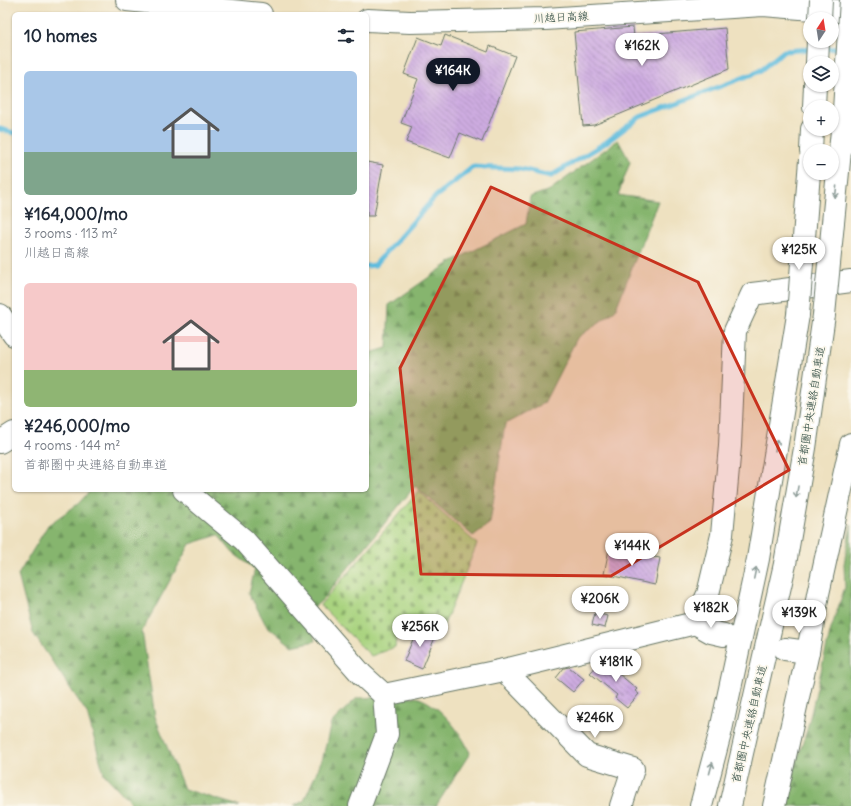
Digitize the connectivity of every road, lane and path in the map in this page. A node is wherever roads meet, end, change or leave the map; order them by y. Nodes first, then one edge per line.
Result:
1 (127, 0) edge
2 (821, 0) edge
3 (851, 0) edge
4 (255, 9) edge
5 (820, 12) edge
6 (851, 12) edge
7 (369, 20) edge
8 (808, 180) edge
9 (851, 281) edge
10 (0, 315) edge
11 (12, 332) edge
12 (12, 434) edge
13 (0, 442) edge
14 (851, 444) edge
15 (186, 492) edge
16 (695, 623) junction
17 (724, 635) tunnel mouth
18 (785, 649) tunnel mouth
19 (808, 652) junction
20 (504, 670) junction
21 (384, 695) junction
22 (360, 806) edge
23 (621, 806) edge
24 (701, 806) edge
25 (730, 806) edge
26 (774, 806) edge

1 - 4 main road
2 - 5 main road, bridge
3 -> 25 main road, 首都圏中央連絡自動車道, bridge
6 - 7 main road, 川越日高線
24 -> 8 main road, bridge
9 - 16 main road
10 - 11 main road
12 - 13 main road
14 - 19 main road
15 - 21 main road
16 - 17 main road
16 - 20 main road
18 - 19 main road
19 - 26 main road
20 - 21 main road
20 - 23 main road
21 - 22 main road

